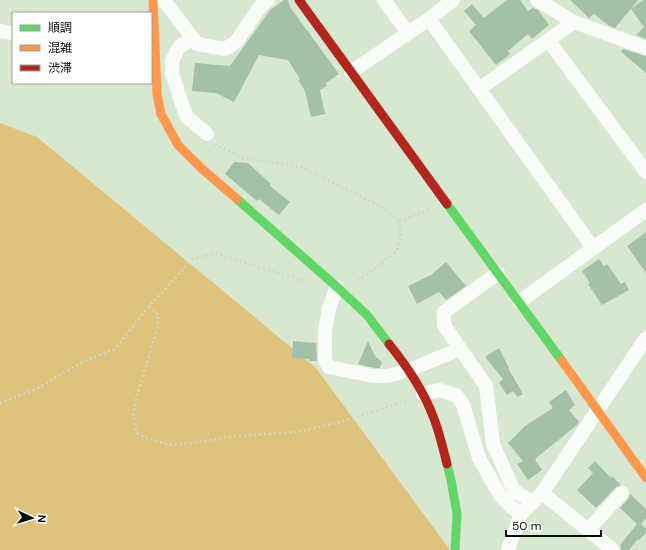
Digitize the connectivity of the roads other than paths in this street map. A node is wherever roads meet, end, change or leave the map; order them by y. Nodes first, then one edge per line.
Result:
1 (153, 0) edge
2 (159, 0) edge
3 (268, 0) edge
4 (299, 0) edge
5 (384, 0) edge
6 (453, 0) edge
7 (537, 0) edge
8 (429, 19) junction
9 (574, 22) junction
10 (0, 30) edge
11 (12, 33) edge
12 (408, 33) junction
13 (193, 38) junction
14 (548, 40) junction
15 (646, 48) edge
16 (153, 59) edge
17 (351, 72) junction
18 (480, 89) junction
19 (207, 134) road end
20 (646, 172) edge
21 (646, 210) edge
22 (593, 248) junction
23 (498, 273) junction
24 (340, 290) junction
25 (519, 302) junction
26 (646, 338) edge
27 (460, 349) junction
28 (416, 367) dead end
29 (399, 373) dead end
30 (423, 394) junction
31 (597, 410) junction
32 (646, 478) edge
33 (622, 493) dead end
34 (538, 498) junction
35 (521, 514) junction
36 (588, 530) junction
37 (454, 550) edge
38 (508, 550) edge
39 (613, 550) edge

1 - 16 street
2 - 13 street
3 - 13 street
4 - 17 street
5 - 12 street
6 - 8 street
7 - 9 street
8 - 12 street
8 - 18 street
9 - 14 street
9 - 15 street
10 - 11 street
12 - 17 street
13 - 19 street
14 - 18 street
14 - 20 street
16 - 24 street
17 - 23 street
18 - 22 street
21 - 22 street
22 - 25 street
23 - 25 street
23 - 27 street
24 - 29 street
24 - 30 street
25 - 31 street
26 - 31 street
27 - 28 street
27 - 34 street
30 - 35 street
30 - 37 street
31 - 32 street
31 - 34 street
33 - 36 street
34 - 35 street
34 - 36 street
35 - 38 street
36 - 39 street

